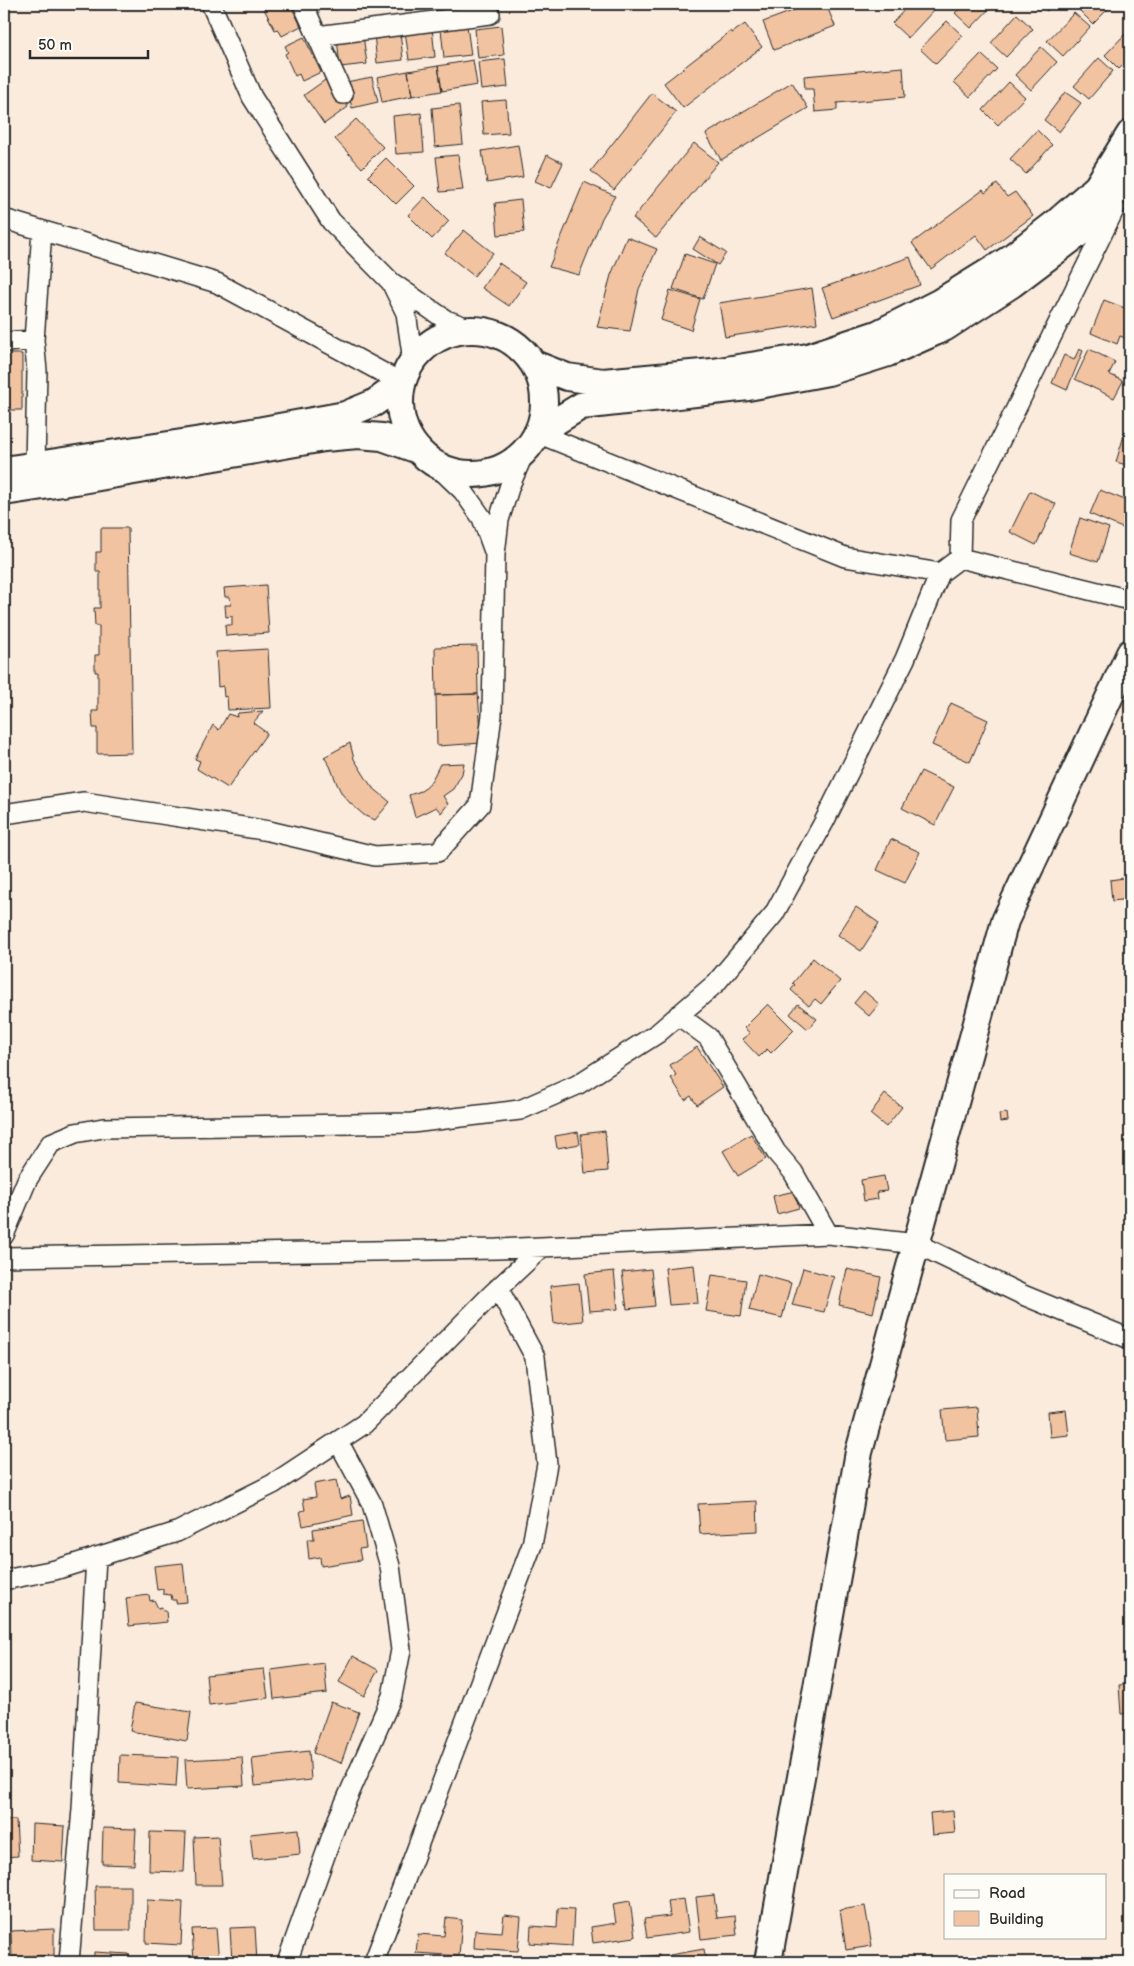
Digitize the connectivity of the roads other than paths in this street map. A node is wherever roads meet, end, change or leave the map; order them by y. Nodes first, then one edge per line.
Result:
1 (211, 4) edge
2 (303, 4) edge
3 (490, 14) dead end
4 (317, 36) junction
5 (343, 94) dead end
6 (1130, 134) edge
7 (1130, 172) edge
8 (1130, 178) edge
9 (4, 219) edge
10 (42, 231) junction
11 (391, 282) junction
12 (474, 330) junction
13 (34, 340) junction
14 (4, 342) edge
15 (534, 364) junction
16 (408, 372) junction
17 (531, 443) junction
18 (427, 458) junction
19 (35, 465) junction
20 (4, 470) edge
21 (4, 492) edge
22 (495, 554) junction
23 (960, 558) junction
24 (940, 573) junction
25 (1130, 600) edge
26 (1130, 653) edge
27 (4, 814) edge
28 (678, 1015) junction
29 (828, 1234) junction
30 (4, 1235) edge
31 (917, 1244) junction
32 (542, 1247) junction
33 (4, 1257) edge
34 (498, 1288) junction
35 (1130, 1339) edge
36 (338, 1441) junction
37 (96, 1557) junction
38 (4, 1580) edge
39 (69, 1962) edge
40 (287, 1962) edge
41 (374, 1962) edge
42 (768, 1962) edge

1 - 11 street
2 - 4 street
3 - 4 street
4 - 5 street
6 - 15 street
7 - 17 street
8 - 23 street
9 - 10 street
10 - 13 street
10 - 16 street
11 - 12 street
11 - 16 street
12 - 15 street
12 - 16 street
13 - 14 street
13 - 19 street
15 - 17 street
16 - 18 street
16 - 19 street
17 - 18 street
17 - 22 street
17 - 24 street
18 - 21 street
18 - 22 street
19 - 20 street
22 - 27 street
23 - 24 street
23 - 25 street
24 - 28 street
26 - 31 street
28 - 29 street
28 - 30 street
29 - 31 street
29 - 32 street
31 - 35 street
31 - 42 street
32 - 33 street
32 - 34 street
34 - 36 street
34 - 41 street
36 - 37 street
36 - 40 street
37 - 38 street
37 - 39 street

